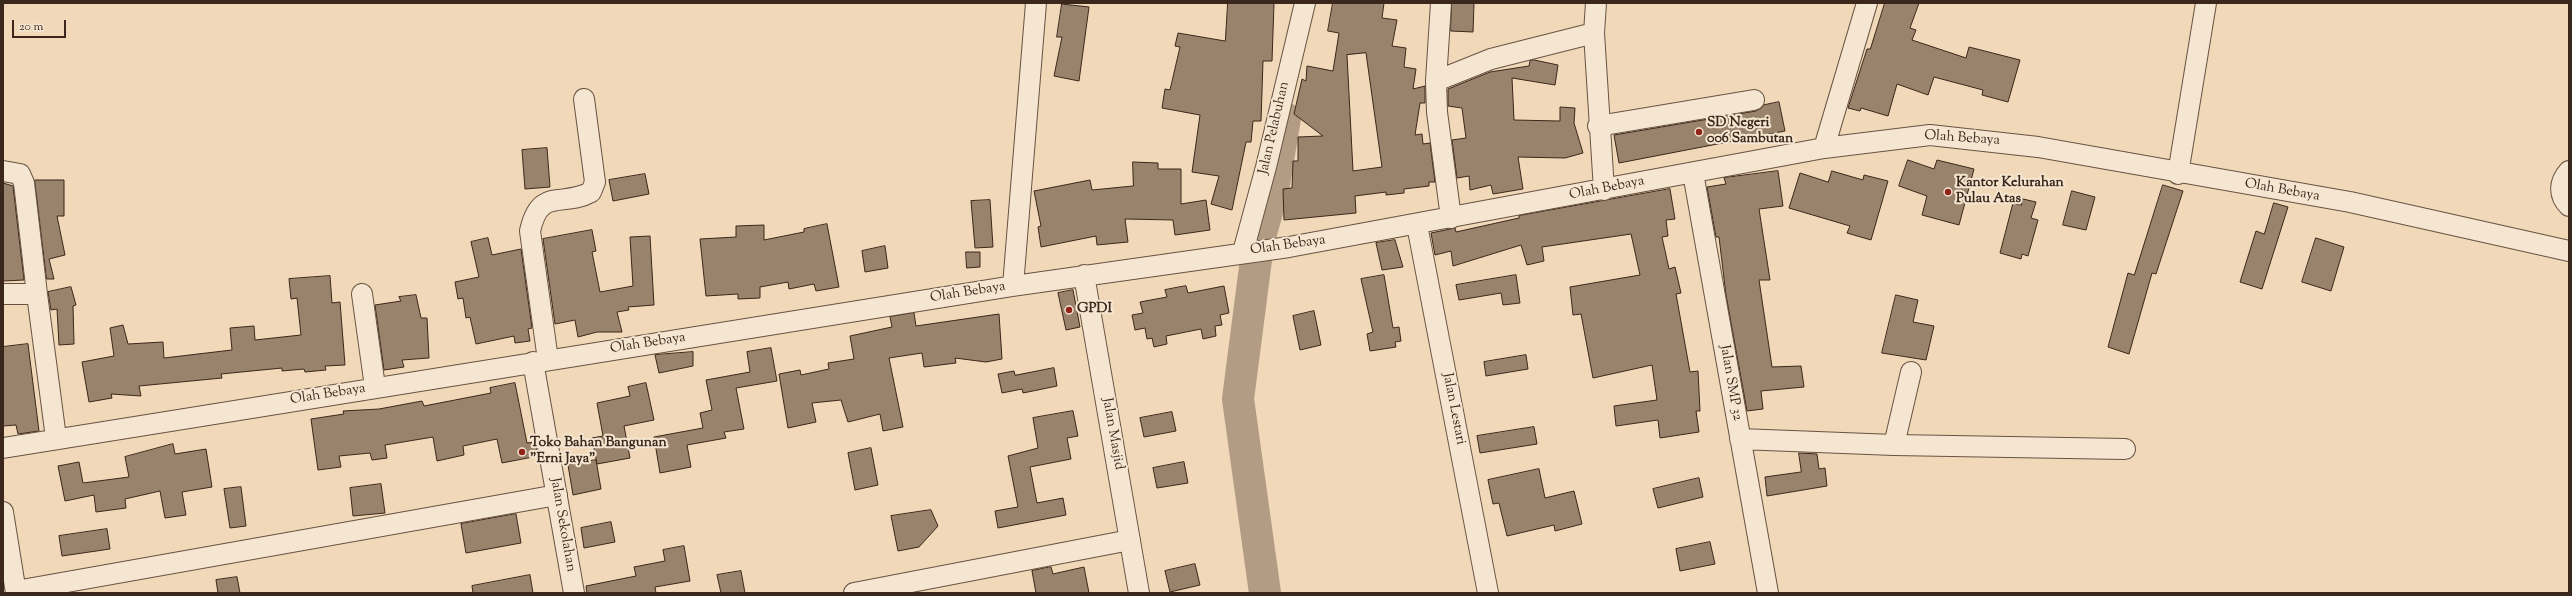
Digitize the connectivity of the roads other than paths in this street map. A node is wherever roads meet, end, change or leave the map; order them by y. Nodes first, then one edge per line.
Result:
1 (1036, 3) edge
2 (1304, 3) edge
3 (1441, 3) edge
4 (1596, 3) edge
5 (1867, 3) edge
6 (2206, 3) edge
7 (1594, 33) junction
8 (1436, 81) junction
9 (584, 99) dead end
10 (1754, 100) dead end
11 (1598, 126) junction
12 (1824, 148) junction
13 (3, 171) edge
14 (2569, 171) edge
15 (1693, 173) junction
16 (2178, 174) junction
17 (1604, 190) junction
18 (2569, 206) edge
19 (1451, 218) junction
20 (1417, 225) junction
21 (2569, 251) edge
22 (1248, 252) junction
23 (1084, 275) junction
24 (1013, 286) junction
25 (3, 294) edge
26 (37, 294) junction
27 (362, 294) dead end
28 (540, 361) junction
29 (1911, 372) dead end
30 (375, 387) junction
31 (56, 438) junction
32 (1740, 439) junction
33 (1894, 445) junction
34 (3, 448) edge
35 (2125, 449) dead end
36 (557, 496) junction
37 (3, 512) edge
38 (1130, 540) junction
39 (16, 592) edge
40 (574, 593) edge
41 (854, 593) edge
42 (1138, 593) edge
43 (1488, 593) edge
44 (1768, 593) edge

1 - 24 street
2 - 22 street, Jalan Pelabuhan
3 - 8 street
4 - 7 street
5 - 12 street
6 - 16 street
7 - 8 street
7 - 11 street
8 - 19 street
9 - 28 street, Jalan Sekolahan
10 - 11 street
11 - 17 street
12 - 15 street, Olah Bebaya
12 - 16 street, Olah Bebaya
13 - 26 street
14 - 18 street
15 - 17 street, Olah Bebaya
15 - 32 street, Jalan SMP 32
16 - 21 street, Olah Bebaya
17 - 19 street, Olah Bebaya
19 - 20 street, Olah Bebaya
20 - 22 street, Olah Bebaya
20 - 43 street, Jalan Lestari
22 - 23 street, Olah Bebaya
23 - 24 street, Olah Bebaya
23 - 38 street, Jalan Masjid
24 - 28 street, Olah Bebaya
25 - 26 street
26 - 31 street
27 - 30 street
28 - 30 street, Olah Bebaya
28 - 36 street, Jalan Sekolahan
29 - 33 street
30 - 31 street, Olah Bebaya
31 - 34 street, Olah Bebaya
32 - 33 street
32 - 44 street, Jalan SMP 32
33 - 35 street
36 - 39 street
36 - 40 street, Jalan Sekolahan
37 - 39 street
38 - 41 street
38 - 42 street, Jalan Masjid

